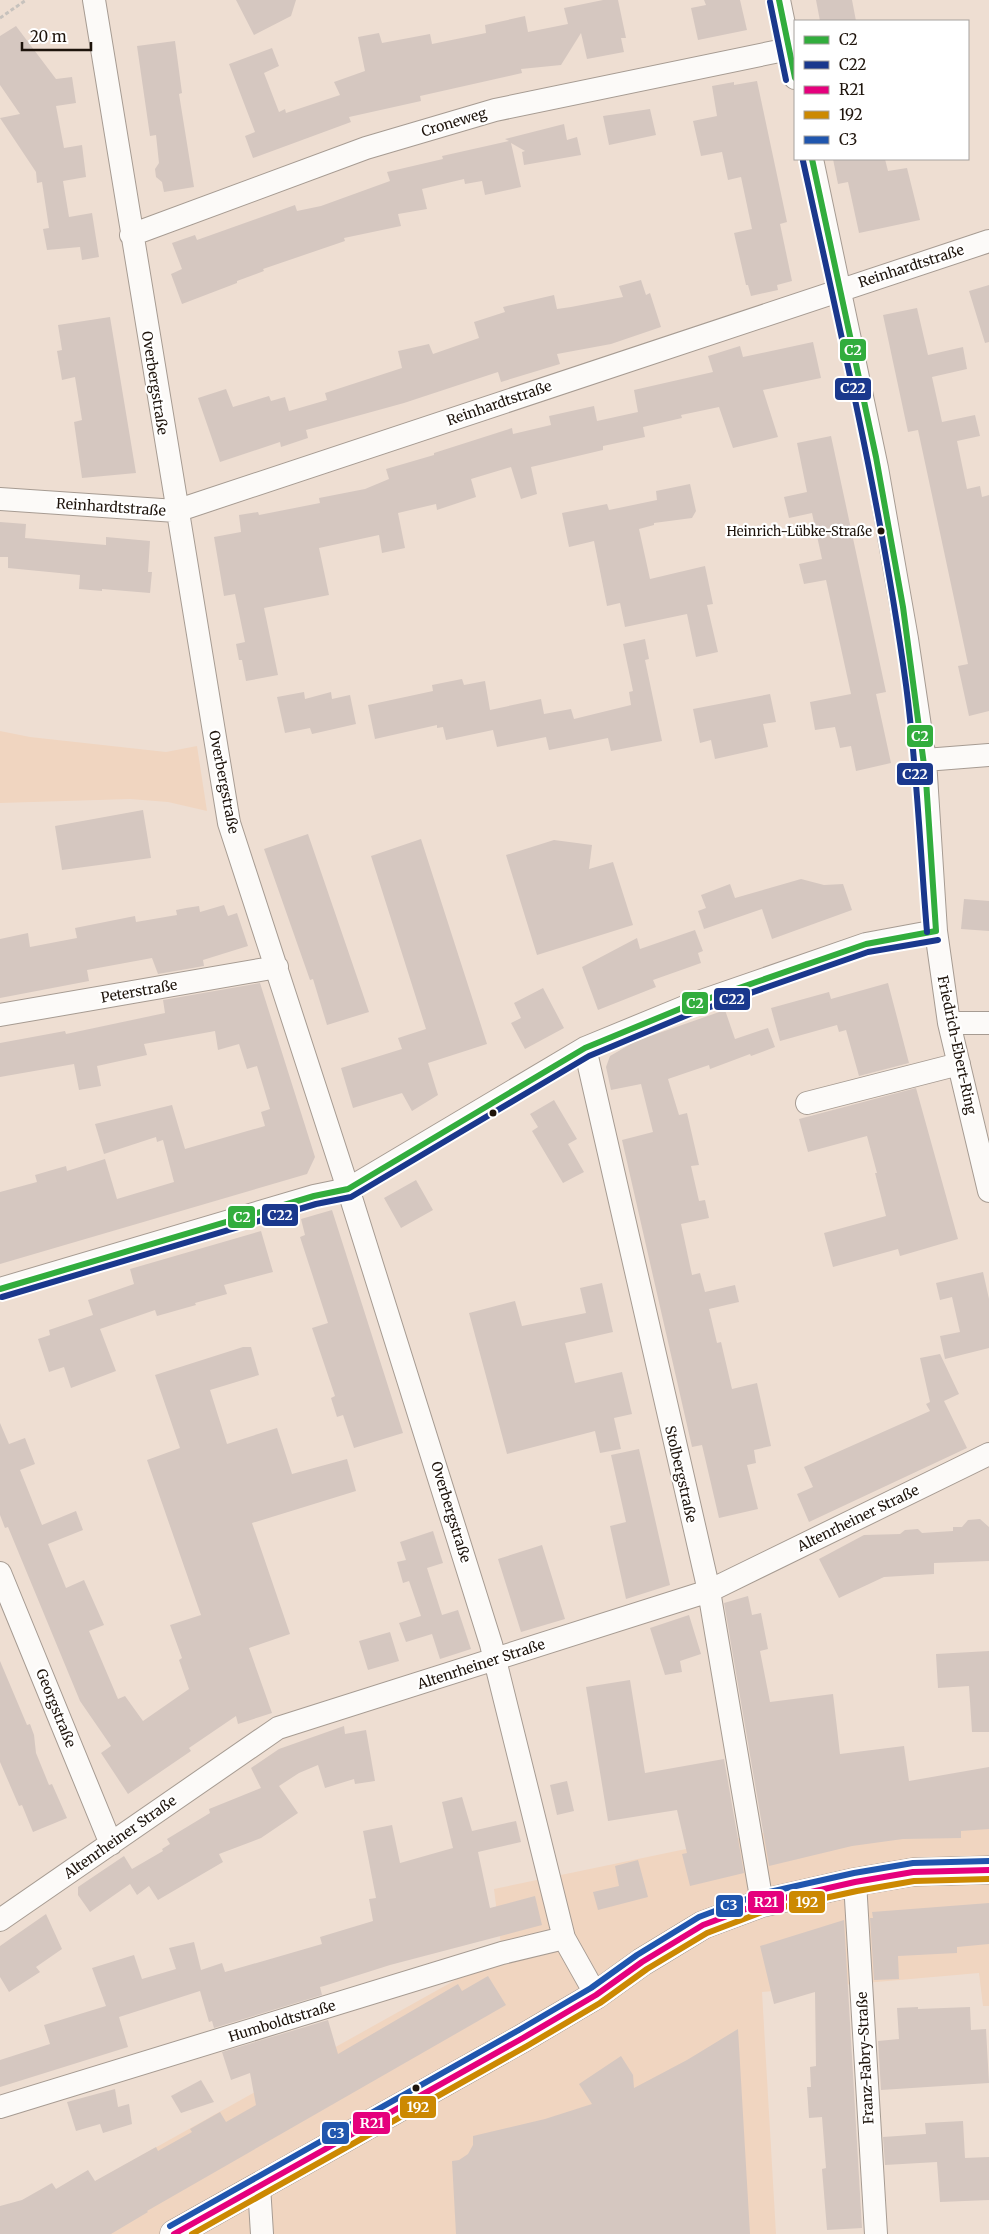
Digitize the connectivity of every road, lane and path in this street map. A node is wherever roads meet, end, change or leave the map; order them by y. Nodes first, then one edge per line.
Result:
1 (26, 0) edge
2 (94, 0) edge
3 (779, 0) edge
4 (0, 18) edge
5 (789, 49) junction
6 (794, 73) edge
7 (812, 160) edge
8 (131, 235) junction
9 (989, 241) edge
10 (840, 289) junction
11 (0, 499) edge
12 (176, 511) junction
13 (989, 755) edge
14 (925, 760) junction
15 (936, 931) junction
16 (277, 968) junction
17 (0, 1015) edge
18 (949, 1022) junction
19 (989, 1023) edge
20 (585, 1048) junction
21 (959, 1064) junction
22 (807, 1102) dead end
23 (348, 1189) junction
24 (989, 1191) edge
25 (0, 1289) edge
26 (989, 1454) edge
27 (0, 1573) edge
28 (709, 1591) junction
29 (496, 1659) junction
30 (111, 1844) junction
31 (989, 1870) edge
32 (855, 1882) junction
33 (762, 1903) junction
34 (0, 1920) edge
35 (564, 1938) junction
36 (596, 1995) junction
37 (0, 2107) edge
38 (259, 2186) junction
39 (174, 2234) edge
40 (262, 2234) edge
41 (876, 2234) edge

1 - 4 path
2 - 8 street, Overbergstraße
3 - 5 street
5 - 6 street
5 - 8 street, Croneweg
7 - 10 street, Friedrich-Ebert-Ring
8 - 12 street, Overbergstraße
9 - 10 street, Reinhardtstraße
10 - 12 street, Reinhardtstraße
10 - 14 street, Friedrich-Ebert-Ring
11 - 12 street, Reinhardtstraße
12 - 16 street, Overbergstraße
13 - 14 street
14 - 15 street, Friedrich-Ebert-Ring
15 - 18 street, Friedrich-Ebert-Ring
15 - 20 street
16 - 17 street, Peterstraße
16 - 23 street, Overbergstraße
18 - 19 street
18 - 21 street, Friedrich-Ebert-Ring
20 - 23 street
20 - 28 street, Stolbergstraße
21 - 22 street
21 - 24 street, Friedrich-Ebert-Ring
23 - 25 street
23 - 29 street, Overbergstraße
26 - 28 street, Altenrheiner Straße
27 - 30 street, Georgstraße
28 - 29 street, Altenrheiner Straße
28 - 33 street, Stolbergstraße
29 - 30 street, Altenrheiner Straße
29 - 35 street, Overbergstraße
30 - 34 street, Altenrheiner Straße
31 - 32 main road
32 - 33 main road
32 - 41 street, Franz-Fabry-Straße
33 - 36 main road
35 - 36 street, Overbergstraße
35 - 37 street, Humboldtstraße
36 - 38 main road
38 - 39 main road
38 - 40 street

